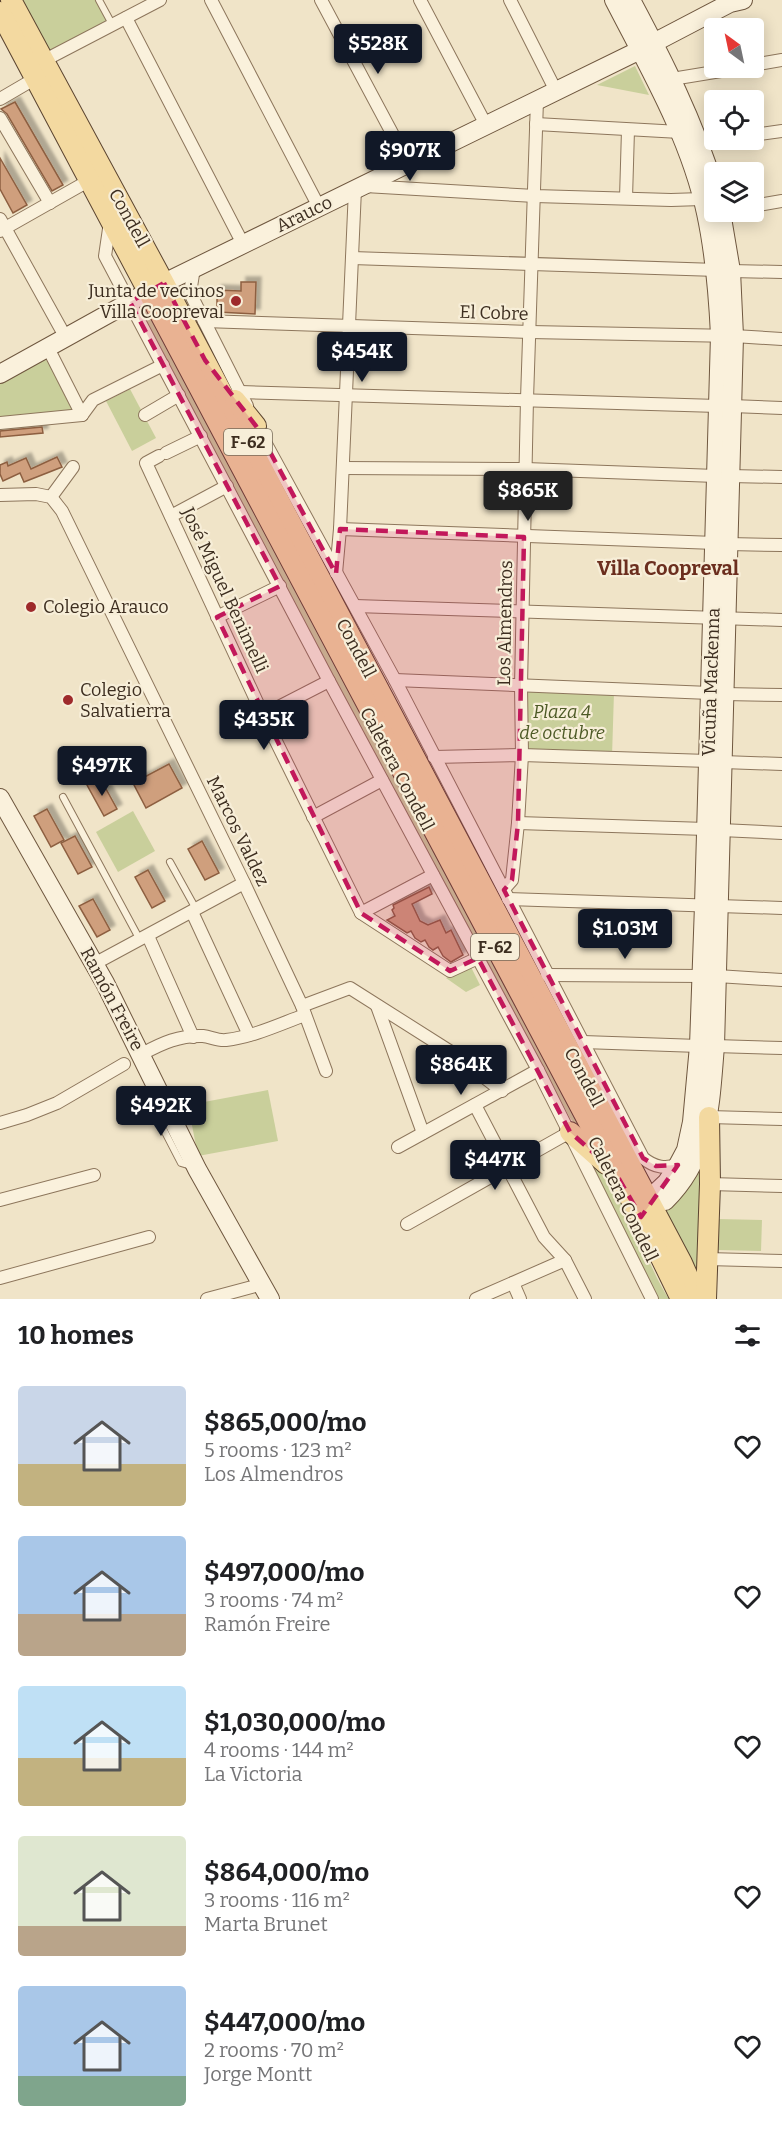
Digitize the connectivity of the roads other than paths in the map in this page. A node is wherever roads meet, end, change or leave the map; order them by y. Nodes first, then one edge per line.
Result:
1 (11, 0) edge
2 (99, 0) edge
3 (160, 0) edge
4 (211, 0) edge
5 (321, 0) edge
6 (420, 0) edge
7 (510, 0) edge
8 (614, 0) edge
9 (631, 0) edge
10 (734, 1) edge
11 (0, 12) edge
12 (126, 18) junction
13 (112, 25) junction
14 (647, 46) junction
15 (782, 60) edge
16 (764, 63) edge
17 (39, 70) junction
18 (704, 74) edge
19 (672, 79) junction
20 (556, 91) junction
21 (0, 99) edge
22 (537, 100) junction
23 (0, 118) edge
24 (536, 124) junction
25 (486, 125) junction
26 (628, 130) junction
27 (782, 131) edge
28 (680, 132) junction
29 (764, 133) edge
30 (700, 143) junction
31 (704, 143) edge
32 (408, 163) junction
33 (704, 168) edge
34 (90, 180) junction
35 (704, 184) edge
36 (358, 188) junction
37 (704, 193) edge
38 (535, 196) junction
39 (626, 198) junction
40 (782, 201) edge
41 (50, 203) junction
42 (764, 204) edge
43 (319, 207) junction
44 (110, 222) junction
45 (714, 222) edge
46 (722, 222) edge
47 (2, 226) edge
48 (243, 244) junction
49 (352, 258) junction
50 (531, 263) junction
51 (194, 268) junction
52 (724, 271) junction
53 (782, 272) edge
54 (156, 287) junction
55 (130, 302) junction
56 (204, 321) junction
57 (350, 326) junction
58 (530, 332) junction
59 (727, 335) junction
60 (66, 338) junction
61 (782, 339) edge
62 (48, 348) junction
63 (205, 360) junction
64 (163, 365) junction
65 (0, 374) edge
66 (241, 392) junction
67 (179, 395) junction
68 (346, 395) junction
69 (527, 399) junction
70 (725, 406) junction
71 (782, 408) edge
72 (146, 415) dead end
73 (82, 416) junction
74 (0, 423) edge
75 (256, 426) junction
76 (201, 436) junction
77 (73, 467) dead end
78 (343, 468) junction
79 (526, 469) junction
80 (723, 476) junction
81 (782, 477) edge
82 (227, 486) junction
83 (0, 495) edge
84 (51, 497) junction
85 (171, 516) junction
86 (340, 529) junction
87 (524, 537) junction
88 (722, 544) junction
89 (782, 545) edge
90 (336, 574) junction
91 (280, 586) junction
92 (355, 606) junction
93 (523, 612) junction
94 (217, 617) junction
95 (719, 617) junction
96 (782, 620) edge
97 (395, 680) junction
98 (329, 681) junction
99 (521, 686) junction
100 (717, 694) junction
101 (782, 695) edge
102 (263, 715) junction
103 (522, 755) junction
104 (434, 757) junction
105 (716, 761) junction
106 (782, 764) edge
107 (382, 780) junction
108 (63, 797) dead end
109 (0, 798) edge
110 (313, 817) junction
111 (518, 823) junction
112 (714, 829) junction
113 (782, 833) edge
114 (170, 862) dead end
115 (433, 875) junction
116 (244, 884) junction
117 (506, 894) junction
118 (712, 905) junction
119 (782, 908) edge
120 (194, 911) junction
121 (361, 913) junction
122 (144, 938) junction
123 (478, 958) junction
124 (94, 964) junction
125 (547, 975) junction
126 (709, 976) junction
127 (782, 980) edge
128 (378, 1006) junction
129 (304, 1010) junction
130 (249, 1035) junction
131 (194, 1037) junction
132 (583, 1042) junction
133 (707, 1046) junction
134 (782, 1048) edge
135 (142, 1054) junction
136 (124, 1064) dead end
137 (538, 1070) junction
138 (327, 1071) dead end
139 (502, 1091) junction
140 (475, 1105) junction
141 (709, 1117) junction
142 (782, 1119) edge
143 (0, 1123) edge
144 (570, 1132) junction
145 (423, 1133) junction
146 (398, 1147) dead end
147 (698, 1156) junction
148 (678, 1165) junction
149 (507, 1167) junction
150 (615, 1172) junction
151 (94, 1175) dead end
152 (710, 1184) junction
153 (782, 1186) edge
154 (0, 1200) edge
155 (648, 1210) junction
156 (407, 1224) dead end
157 (149, 1237) dead end
158 (707, 1259) junction
159 (565, 1260) junction
160 (782, 1261) edge
161 (0, 1278) edge
162 (513, 1283) junction
163 (266, 1292) edge
164 (207, 1299) edge
165 (476, 1299) edge
166 (520, 1299) edge
167 (585, 1299) edge
168 (652, 1299) edge
169 (695, 1299) edge

1 - 17 main road, Condell / F-62
2 - 13 lane
3 - 12 street
4 - 43 street
5 - 32 street
6 - 25 street
7 - 20 street
8 - 14 main road, Vicuña Mackenna
9 - 14 main road, Vicuña Mackenna
10 - 14 main road, Arauco
11 - 17 main road, Condell / F-62
12 - 13 street
12 - 48 street
13 - 17 street
14 - 19 main road, Vicuña Mackenna
14 - 20 main road, Arauco
14 - 28 main road, Vicuña Mackenna
15 - 16 street
17 - 21 street
17 - 34 main road, Condell / F-62
17 - 54 main road, Condell / F-62
18 - 19 street
19 - 30 main road, Vicuña Mackenna
20 - 22 main road, Arauco
22 - 24 street, Los Almendros
22 - 25 main road, Arauco
23 - 41 street
24 - 26 street
24 - 38 street, Los Almendros
25 - 32 main road, Arauco
26 - 28 street
26 - 39 street
27 - 29 street
28 - 35 main road, Vicuña Mackenna
30 - 31 street
30 - 33 main road, Vicuña Mackenna
32 - 36 main road, Arauco
34 - 41 street
34 - 44 main road, Condell / F-62
36 - 38 street
36 - 43 main road, Arauco
36 - 49 street
37 - 39 street
38 - 39 street
38 - 50 street, Los Almendros
40 - 42 street
41 - 47 street
43 - 48 main road, Arauco
44 - 54 main road, Condell / F-62
44 - 55 street, Caletera Condell
45 - 52 main road, Vicuña Mackenna
46 - 52 main road, Vicuña Mackenna
47 - 60 street
48 - 51 main road, Arauco
49 - 50 street
49 - 57 street
50 - 52 street
50 - 58 street, Los Almendros
51 - 54 main road, Arauco
51 - 56 street, Caletera Condell
52 - 53 street
52 - 59 main road, Vicuña Mackenna
54 - 55 main road, Arauco
54 - 63 main road, Condell / F-62
54 - 150 main road, Condell / F-62
55 - 60 main road, Arauco
55 - 64 street, Caletera Condell
56 - 57 street, El Cobre
56 - 66 street, Caletera Condell
57 - 58 street, El Cobre
57 - 68 street
58 - 59 street, El Cobre
58 - 69 street, Los Almendros
59 - 61 street, El Cobre
59 - 70 main road, Vicuña Mackenna
60 - 62 main road, Arauco
62 - 65 main road, Arauco
62 - 73 street
63 - 75 main road
63 - 155 main road, Condell / F-62
64 - 67 street, Caletera Condell
64 - 73 street
66 - 68 street
66 - 75 street, Caletera Condell
67 - 72 street
67 - 76 street, Caletera Condell
68 - 69 street
68 - 78 street
69 - 70 street
69 - 79 street, Los Almendros
70 - 71 street
70 - 80 main road, Vicuña Mackenna
73 - 74 street
75 - 90 street, Caletera Condell
76 - 82 street, Caletera Condell
76 - 85 street, José Miguel Benimelli
77 - 84 street
78 - 79 street
78 - 86 street
79 - 80 street
79 - 87 street, Los Almendros
80 - 81 street
80 - 88 main road, Vicuña Mackenna
82 - 85 street
82 - 91 street, Caletera Condell
83 - 84 street
84 - 116 street, Marcos Valdez
85 - 94 street, José Miguel Benimelli
86 - 87 street
86 - 90 street
87 - 88 street
87 - 93 street, Los Almendros
88 - 89 street
88 - 95 main road, Vicuña Mackenna
90 - 92 street, Caletera Condell
91 - 94 street
91 - 98 street, Caletera Condell
92 - 93 street
92 - 97 street, Caletera Condell
93 - 95 street
93 - 99 street, Los Almendros
94 - 102 street, José Miguel Benimelli
95 - 96 street
95 - 100 main road, Vicuña Mackenna
97 - 99 street
97 - 104 street, Caletera Condell
98 - 102 street
98 - 107 street, Caletera Condell
99 - 100 street
99 - 103 street, Los Almendros
100 - 101 street
100 - 105 main road, Vicuña Mackenna
102 - 110 street, José Miguel Benimelli
103 - 104 street
103 - 105 street
103 - 111 street, Los Almendros
104 - 117 street, Caletera Condell
105 - 106 street
105 - 112 main road, Vicuña Mackenna
107 - 110 street
107 - 115 street, Caletera Condell
108 - 122 lane
109 - 124 main road, Ramón Freire
110 - 121 street, José Miguel Benimelli
111 - 112 street
111 - 117 street, Los Almendros
112 - 113 street
112 - 118 main road, Vicuña Mackenna
114 - 120 lane
115 - 121 street
115 - 123 street, Caletera Condell
116 - 120 street
116 - 129 street, Marcos Valdez
117 - 118 street
117 - 125 street, Caletera Condell
118 - 119 street
118 - 126 main road, Vicuña Mackenna
120 - 122 street
120 - 130 street
121 - 123 street
122 - 124 street
122 - 131 street
123 - 137 street, Caletera Condell
124 - 135 main road, Ramón Freire
125 - 126 street
125 - 132 street, Caletera Condell
126 - 127 street
126 - 133 main road, Vicuña Mackenna
128 - 129 street
128 - 139 street
128 - 145 street
129 - 130 street
129 - 138 street, Marcos Valdez
130 - 131 street
131 - 135 street
132 - 133 street
132 - 148 street, Caletera Condell
133 - 134 street
133 - 141 main road, Vicuña Mackenna
133 - 148 main road, Vicuña Mackenna
135 - 163 main road, Ramón Freire
136 - 143 street
137 - 139 street
137 - 144 street, Caletera Condell
139 - 140 street
140 - 145 street
140 - 149 street
141 - 142 street
141 - 147 main road, Vicuña Mackenna
141 - 152 main road
144 - 149 street
144 - 150 main road
144 - 168 street, Caletera Condell
145 - 146 street
147 - 148 street, Vicuña Mackenna
147 - 155 main road, Vicuña Mackenna
148 - 155 main road, Vicuña Mackenna
149 - 156 street
149 - 159 street
150 - 155 main road, Condell / F-62
151 - 154 street
152 - 153 street
152 - 158 main road
155 - 169 main road, Condell / F-62
157 - 161 street
158 - 160 street
158 - 169 main road
159 - 162 street
159 - 167 street
162 - 165 street
162 - 166 street
163 - 164 street

